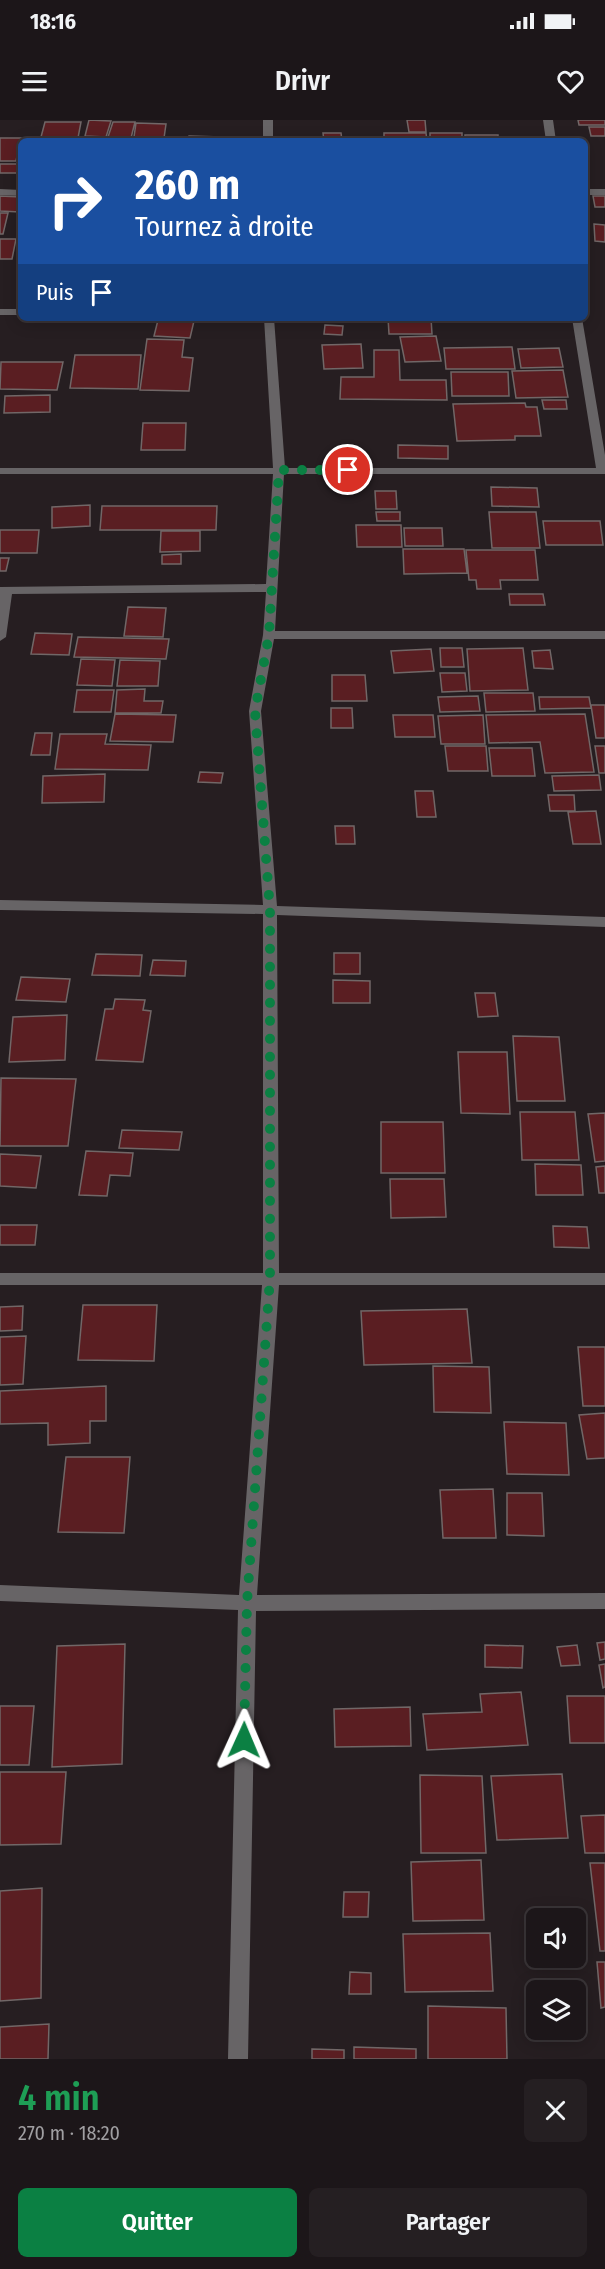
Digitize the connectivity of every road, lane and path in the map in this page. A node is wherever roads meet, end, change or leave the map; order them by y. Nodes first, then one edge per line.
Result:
1 (268, 120) edge
2 (548, 120) edge
3 (268, 138) edge
4 (551, 138) edge
5 (0, 192) edge
6 (18, 192) edge
7 (588, 192) edge
8 (605, 192) edge
9 (0, 312) edge
10 (18, 312) edge
11 (269, 321) edge
12 (578, 321) edge
13 (279, 470) junction
14 (0, 471) edge
15 (603, 471) edge
16 (270, 588) junction
17 (3, 591) edge
18 (605, 634) edge
19 (269, 635) junction
20 (0, 637) edge
21 (0, 905) edge
22 (270, 910) junction
23 (605, 922) edge
24 (270, 1278) junction
25 (605, 1279) edge
26 (0, 1280) edge
27 (0, 1593) edge
28 (605, 1601) edge
29 (247, 1603) junction
30 (238, 2059) edge

1 - 3 street
2 - 4 street
5 - 6 street
7 - 8 street
9 - 10 street
11 - 13 street
12 - 15 street
13 - 14 street
13 - 15 street
13 - 16 street
16 - 17 street
16 - 19 street
17 - 20 street
18 - 19 street
19 - 22 street
21 - 22 street
22 - 23 street
22 - 24 street
24 - 25 street
24 - 26 street
24 - 29 street
27 - 29 street
28 - 29 street
29 - 30 street

